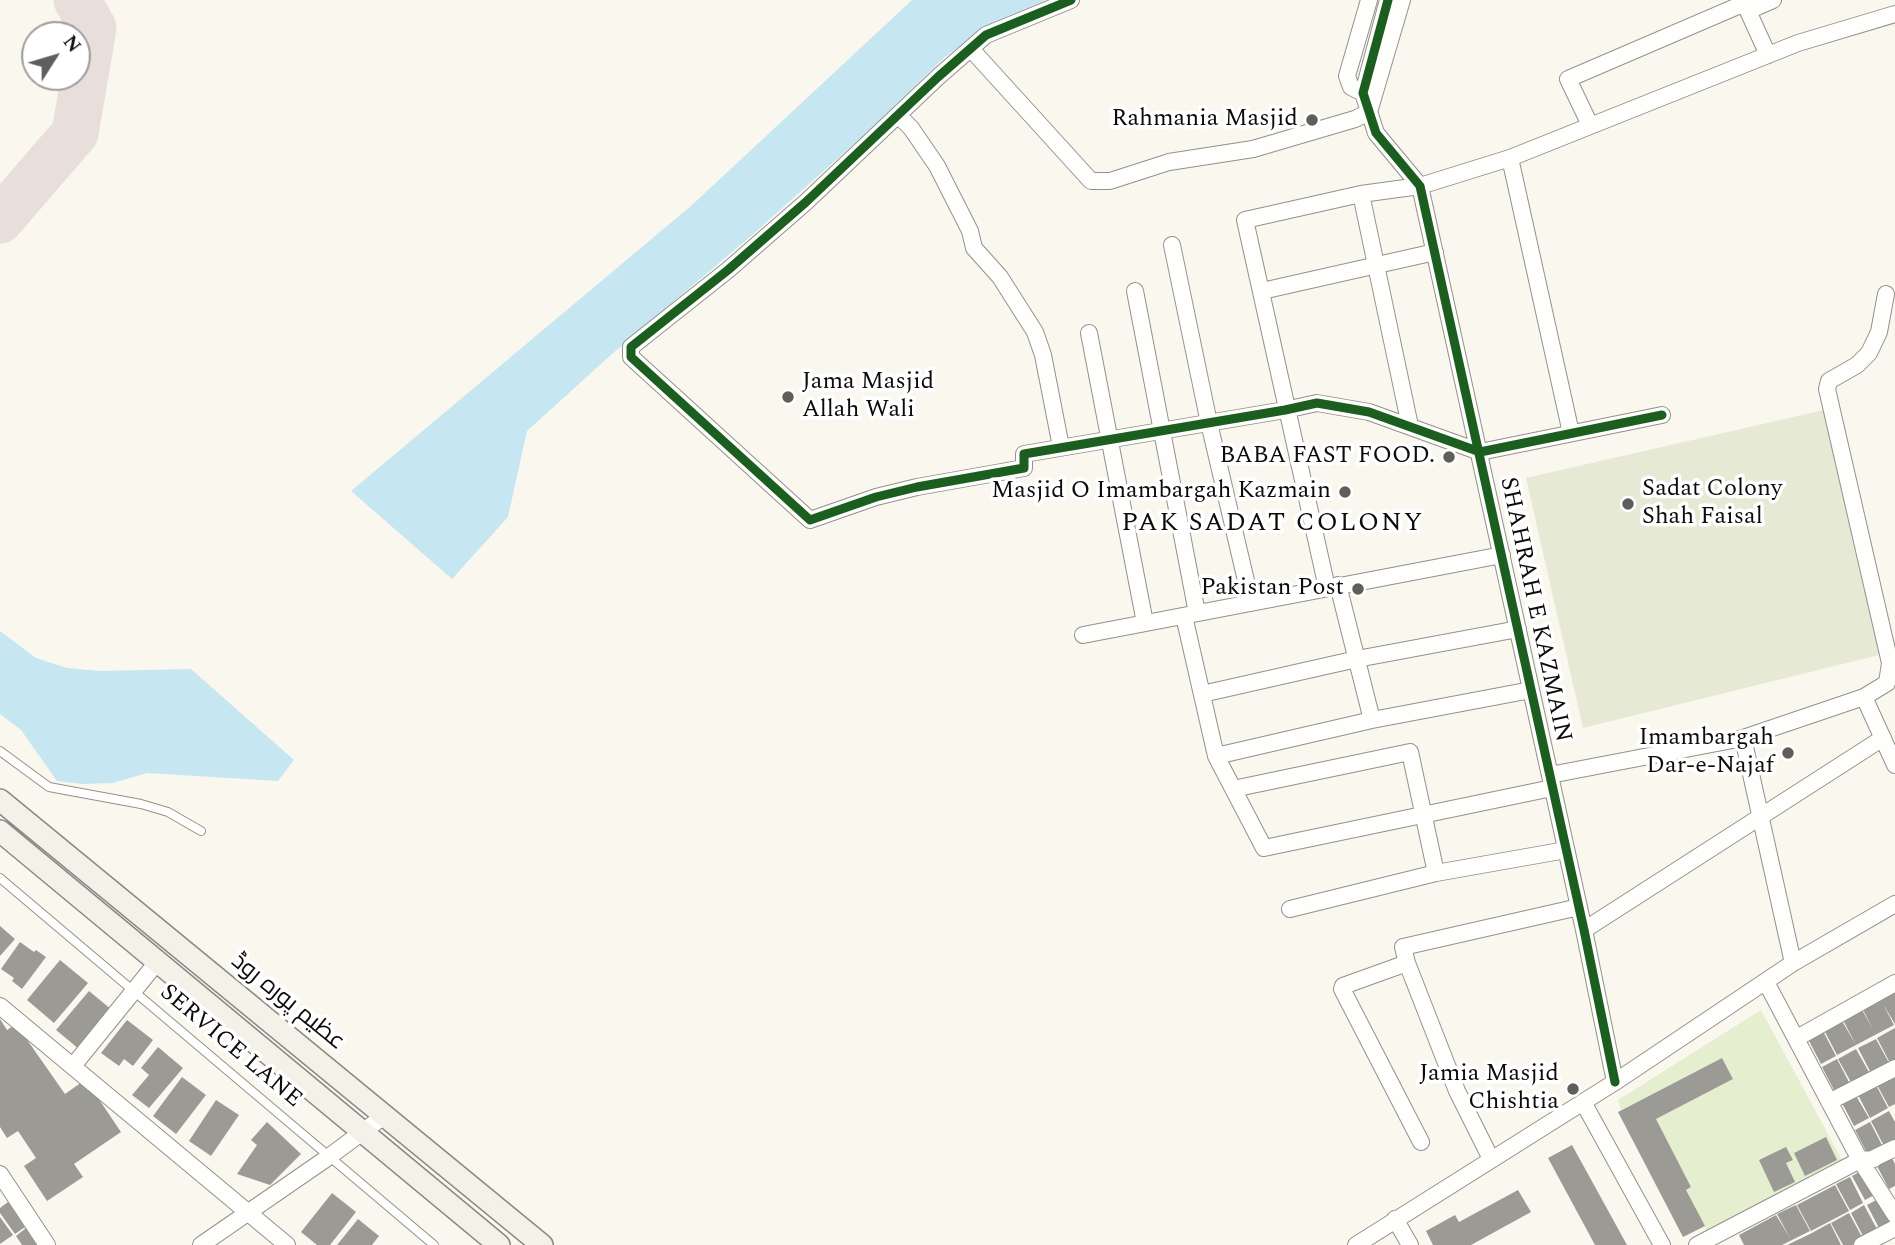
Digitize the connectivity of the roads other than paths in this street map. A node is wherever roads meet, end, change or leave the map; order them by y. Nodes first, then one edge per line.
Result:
1 (1071, 0) edge
2 (1370, 0) edge
3 (1388, 0) edge
4 (1402, 0) edge
5 (1773, 0) edge
6 (1745, 5) edge
7 (1895, 14) edge
8 (971, 48) junction
9 (1768, 55) junction
10 (1363, 93) junction
11 (1369, 112) junction
12 (899, 116) junction
13 (1590, 125) junction
14 (1510, 158) junction
15 (1420, 187) junction
16 (1361, 194) junction
17 (1172, 245) dead end
18 (1435, 252) junction
19 (1376, 266) junction
20 (1135, 291) dead end
21 (1262, 291) junction
22 (1886, 294) dead end
23 (1089, 333) dead end
24 (1285, 410) junction
25 (1662, 415) dead end
26 (1209, 423) junction
27 (1410, 426) junction
28 (1161, 431) junction
29 (1571, 433) junction
30 (1108, 440) junction
31 (1061, 447) junction
32 (1480, 453) junction
33 (1502, 555) junction
34 (1332, 587) junction
35 (1251, 602) junction
36 (1190, 614) junction
37 (1145, 623) junction
38 (1518, 629) junction
39 (1083, 635) dead end
40 (1357, 659) junction
41 (1531, 690) junction
42 (1202, 694) junction
43 (1864, 697) junction
44 (1372, 720) junction
45 (1743, 737) junction
46 (1882, 738) junction
47 (0, 751) edge
48 (1216, 757) junction
49 (1895, 765) edge
50 (1551, 781) junction
51 (1233, 789) junction
52 (0, 800) edge
53 (1424, 814) junction
54 (1761, 817) junction
55 (0, 831) edge
56 (201, 831) dead end
57 (1566, 850) junction
58 (1436, 873) junction
59 (0, 878) edge
60 (1895, 904) edge
61 (1579, 907) junction
62 (1290, 909) dead end
63 (1584, 930) junction
64 (158, 961) junction
65 (1407, 963) junction
66 (1793, 963) junction
67 (1766, 982) junction
68 (1895, 983) edge
69 (134, 991) junction
70 (0, 1006) edge
71 (1797, 1038) junction
72 (74, 1066) junction
73 (1895, 1068) edge
74 (1615, 1082) junction
75 (1583, 1102) junction
76 (1829, 1102) junction
77 (384, 1116) junction
78 (363, 1130) junction
79 (1421, 1142) dead end
80 (1895, 1148) edge
81 (330, 1156) junction
82 (1491, 1159) junction
83 (1865, 1161) junction
84 (0, 1174) edge
85 (6, 1196) edge
86 (249, 1212) junction
87 (1895, 1215) edge
88 (1395, 1219) junction
89 (1895, 1227) edge
90 (47, 1245) edge
91 (201, 1245) edge
92 (287, 1245) edge
93 (434, 1245) edge
94 (499, 1245) edge
95 (542, 1245) edge
96 (1356, 1245) edge
97 (1409, 1245) edge
98 (1661, 1245) edge
99 (1697, 1245) edge
100 (1862, 1245) edge

1 - 8 street
2 - 10 street, SHAHRAH E KAZMAIN
3 - 10 street
4 - 11 street
5 - 6 street
6 - 9 street
6 - 13 street
7 - 9 street
8 - 11 street
8 - 12 street
9 - 13 street
10 - 11 street, SHAHRAH E KAZMAIN
11 - 15 street, SHAHRAH E KAZMAIN
12 - 31 street
12 - 31 street
13 - 14 street
14 - 15 street
14 - 29 street
15 - 16 street
15 - 18 street, SHAHRAH E KAZMAIN
16 - 19 street
16 - 21 street
17 - 26 street
18 - 19 street
18 - 32 street, SHAHRAH E KAZMAIN
19 - 21 street
19 - 27 street
20 - 28 street
21 - 24 street
22 - 43 street
23 - 30 street
24 - 26 street
24 - 27 street
24 - 34 street
25 - 29 street
26 - 28 street
26 - 35 street
27 - 32 street
28 - 30 street
28 - 36 street
29 - 32 street
30 - 31 street
30 - 37 street
32 - 33 street, SHAHRAH E KAZMAIN
33 - 34 street
33 - 38 street, SHAHRAH E KAZMAIN
34 - 35 street
34 - 40 street
35 - 36 street
36 - 37 street
36 - 42 street
37 - 39 street
38 - 40 street
38 - 41 street, SHAHRAH E KAZMAIN
40 - 42 street
40 - 44 street
41 - 44 street
41 - 50 street, SHAHRAH E KAZMAIN
42 - 48 street
43 - 45 street
43 - 46 street
44 - 48 street
45 - 50 street
45 - 54 street
46 - 49 street
46 - 54 street
47 - 56 lane
48 - 51 street
50 - 53 street
50 - 57 street, SHAHRAH E KAZMAIN
51 - 53 street
51 - 53 street
52 - 77 main road, عظیم پورہ روڈ
53 - 58 street
54 - 63 street
54 - 66 street
55 - 64 main road, عظیم پورہ روڈ
57 - 58 street
57 - 61 street, SHAHRAH E KAZMAIN
58 - 62 street
59 - 69 lane, SERVICE LANE
60 - 66 street
61 - 63 street, SHAHRAH E KAZMAIN
61 - 65 street
63 - 74 street, SHAHRAH E KAZMAIN
64 - 69 street
64 - 78 main road, عظیم پورہ روڈ
65 - 79 street
65 - 82 street
66 - 67 street
67 - 71 street
67 - 74 street
68 - 71 street
69 - 72 street
69 - 81 lane, SERVICE LANE
70 - 72 street
71 - 76 street
72 - 86 street
73 - 76 street
74 - 75 street
75 - 82 street
75 - 98 street
76 - 83 street
77 - 78 street
77 - 95 main road, عظیم پورہ روڈ
78 - 81 street
78 - 94 main road, عظیم پورہ روڈ
80 - 83 street
81 - 86 street
81 - 93 lane, SERVICE LANE
82 - 88 street
83 - 87 street
83 - 99 street
84 - 85 street
85 - 90 street
86 - 91 street
86 - 92 street
88 - 96 street
88 - 97 street
89 - 100 street

